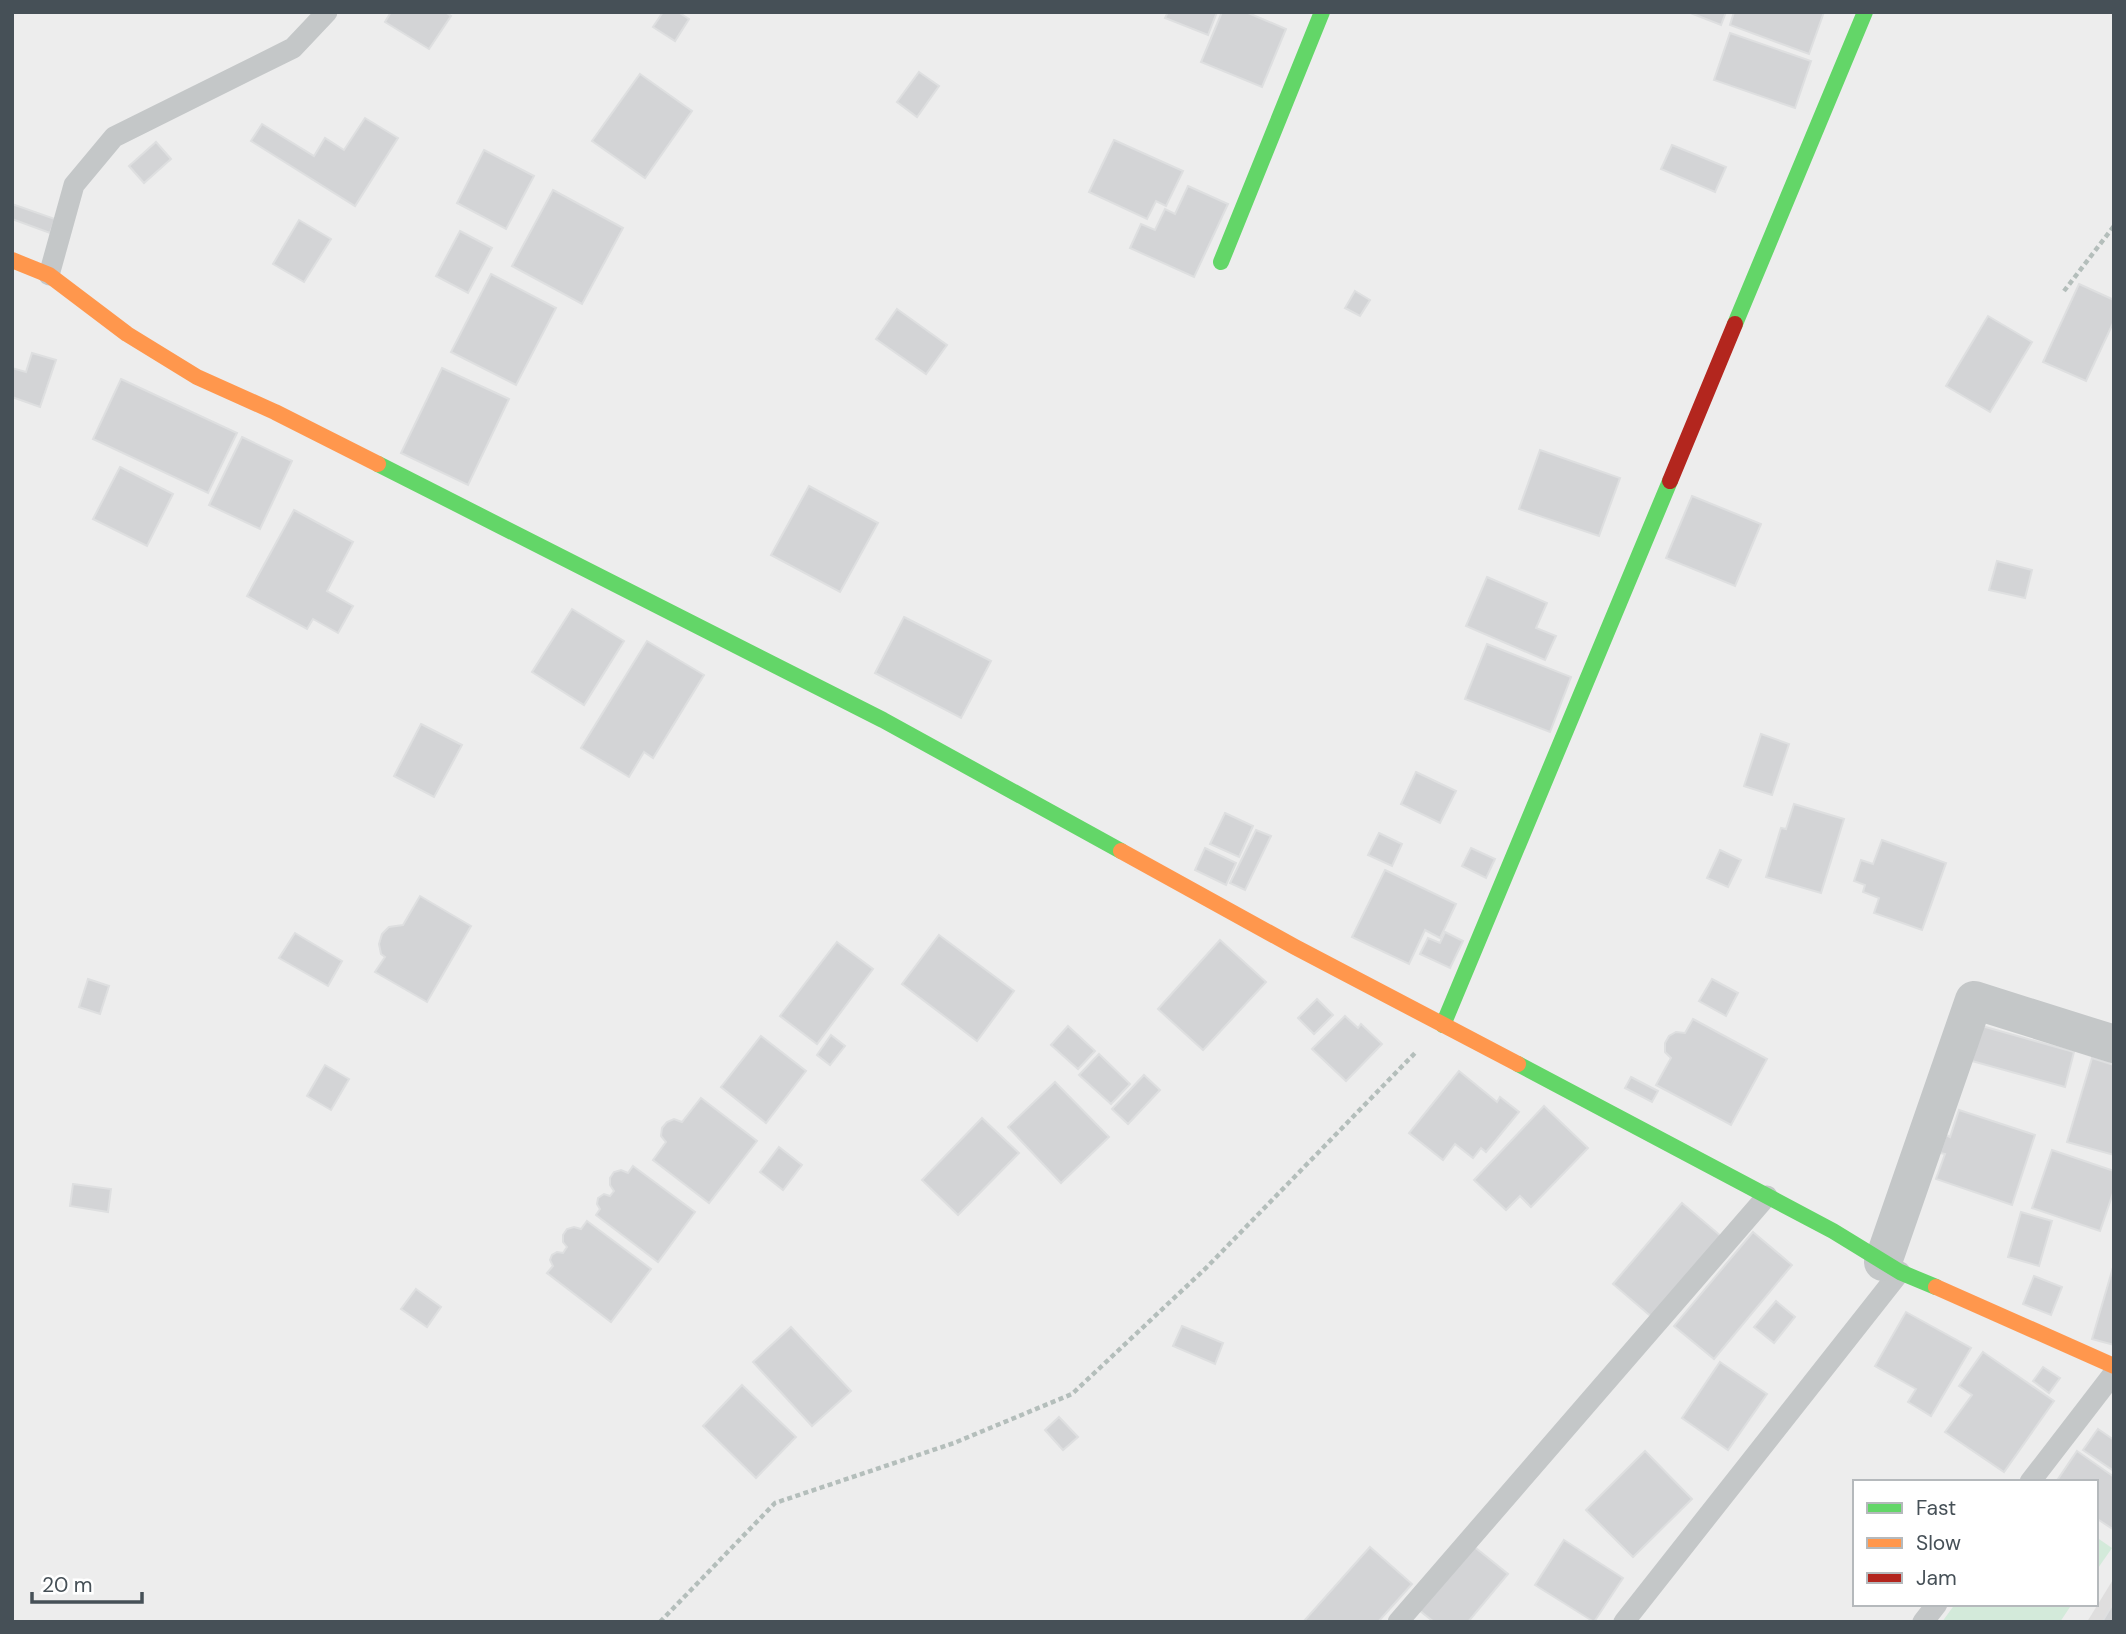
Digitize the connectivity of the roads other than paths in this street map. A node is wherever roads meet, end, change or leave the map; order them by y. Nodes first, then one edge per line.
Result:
1 (327, 12) edge
2 (1322, 12) edge
3 (1865, 12) edge
4 (12, 260) edge
5 (1221, 262) dead end
6 (49, 275) junction
7 (1443, 1025) junction
8 (2114, 1044) edge
9 (1767, 1196) junction
10 (1891, 1267) junction
11 (2114, 1366) edge
12 (2114, 1373) edge
13 (2032, 1480) edge
14 (1935, 1606) edge
15 (1398, 1622) edge
16 (1624, 1622) edge
17 (1923, 1622) edge

1 - 6 lane
2 - 5 street
3 - 7 street
4 - 6 street
6 - 7 street
7 - 9 street
8 - 10 street
9 - 10 street
9 - 15 lane
10 - 11 street
10 - 16 lane
12 - 13 lane
14 - 17 lane

